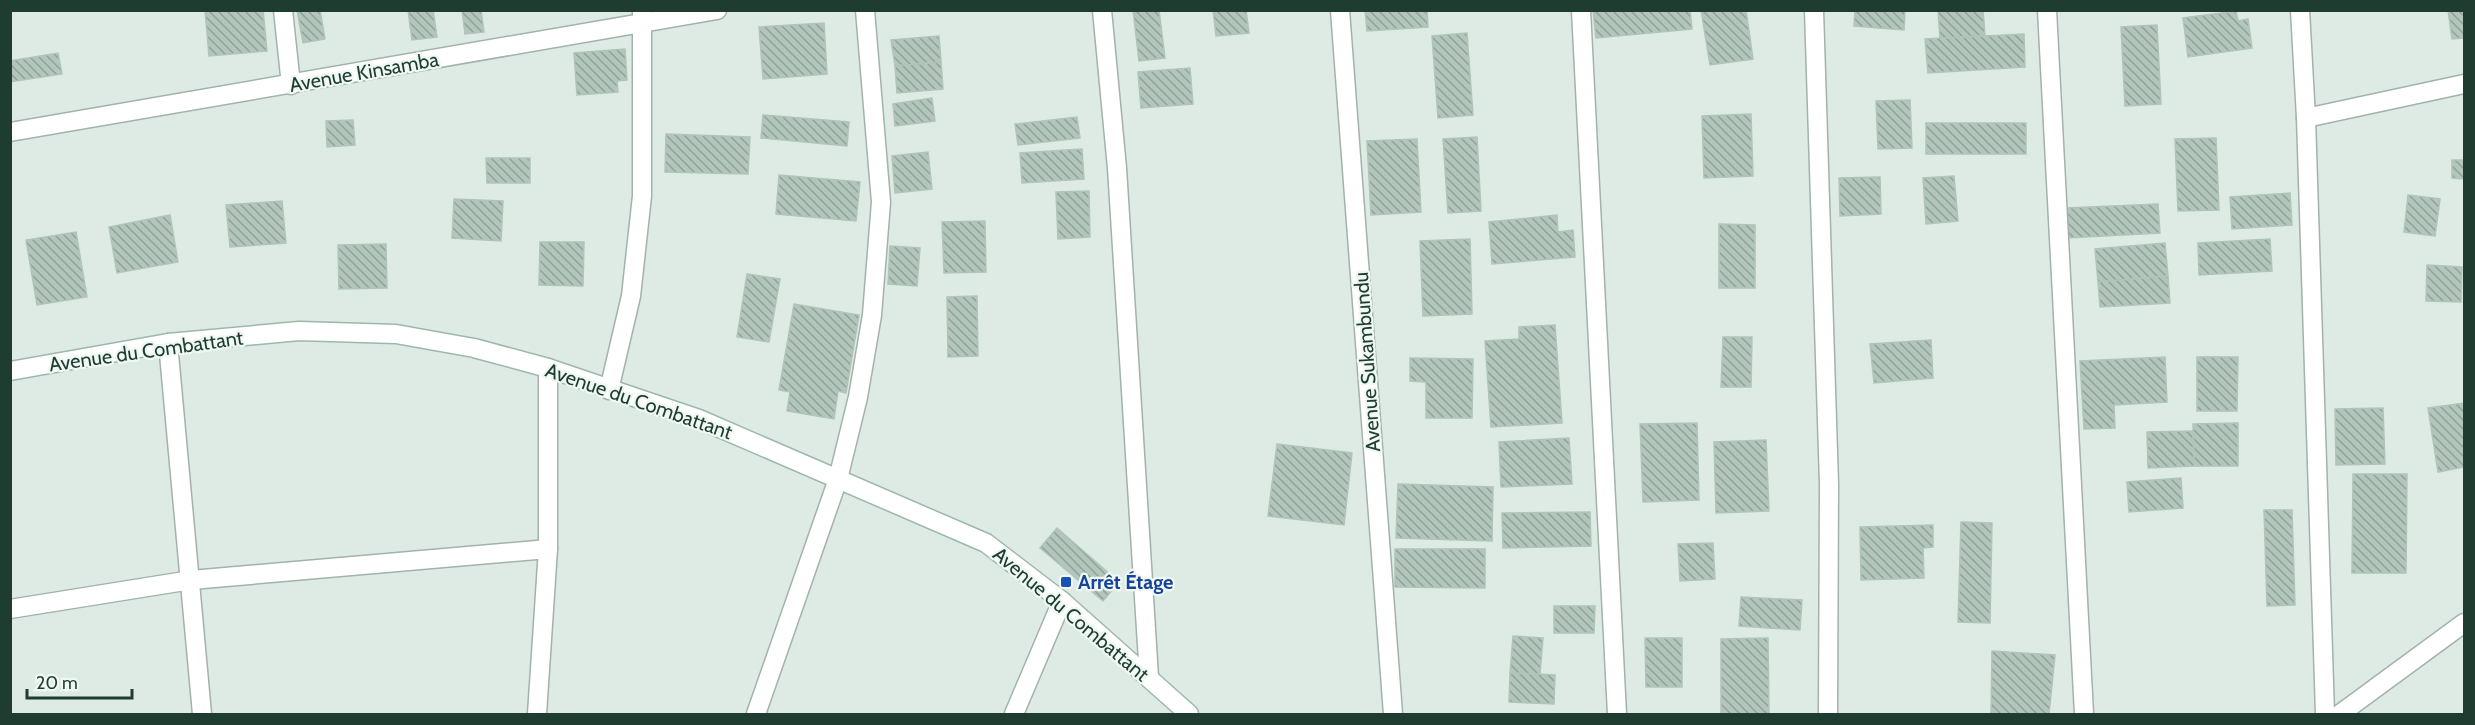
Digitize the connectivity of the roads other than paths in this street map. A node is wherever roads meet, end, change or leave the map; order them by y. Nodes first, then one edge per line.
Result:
1 (283, 10) edge
2 (717, 10) edge
3 (865, 10) edge
4 (1102, 10) edge
5 (1340, 10) edge
6 (1581, 10) edge
7 (1814, 10) edge
8 (2047, 10) edge
9 (2300, 10) edge
10 (642, 17) edge
11 (2464, 84) edge
12 (291, 85) junction
13 (2306, 118) junction
14 (10, 132) edge
15 (168, 344) junction
16 (548, 368) junction
17 (10, 371) edge
18 (609, 390) junction
19 (838, 479) junction
20 (548, 549) junction
21 (191, 580) junction
22 (1062, 601) junction
23 (10, 609) edge
24 (2464, 623) edge
25 (1149, 677) junction
26 (202, 714) edge
27 (537, 714) edge
28 (756, 714) edge
29 (1014, 714) edge
30 (1189, 714) edge
31 (1393, 714) edge
32 (1617, 714) edge
33 (1828, 714) edge
34 (2084, 714) edge
35 (2325, 714) edge
36 (2340, 714) edge

1 - 12 street
2 - 10 street, Avenue Kinsamba
3 - 19 street
4 - 25 street
5 - 31 street, Avenue Sukambundu
6 - 32 street
7 - 33 street
8 - 34 street
9 - 13 street
10 - 12 street, Avenue Kinsamba
10 - 18 street
11 - 13 street
12 - 14 street, Avenue Kinsamba
13 - 35 street
15 - 16 street, Avenue du Combattant
15 - 17 street, Avenue du Combattant
15 - 21 street
16 - 18 street, Avenue du Combattant
16 - 20 street
18 - 19 street, Avenue du Combattant
19 - 22 street, Avenue du Combattant
19 - 28 street
20 - 21 street
20 - 27 street
21 - 23 street
21 - 26 street
22 - 25 street, Avenue du Combattant
22 - 29 street
24 - 36 street
25 - 30 street, Avenue du Combattant

